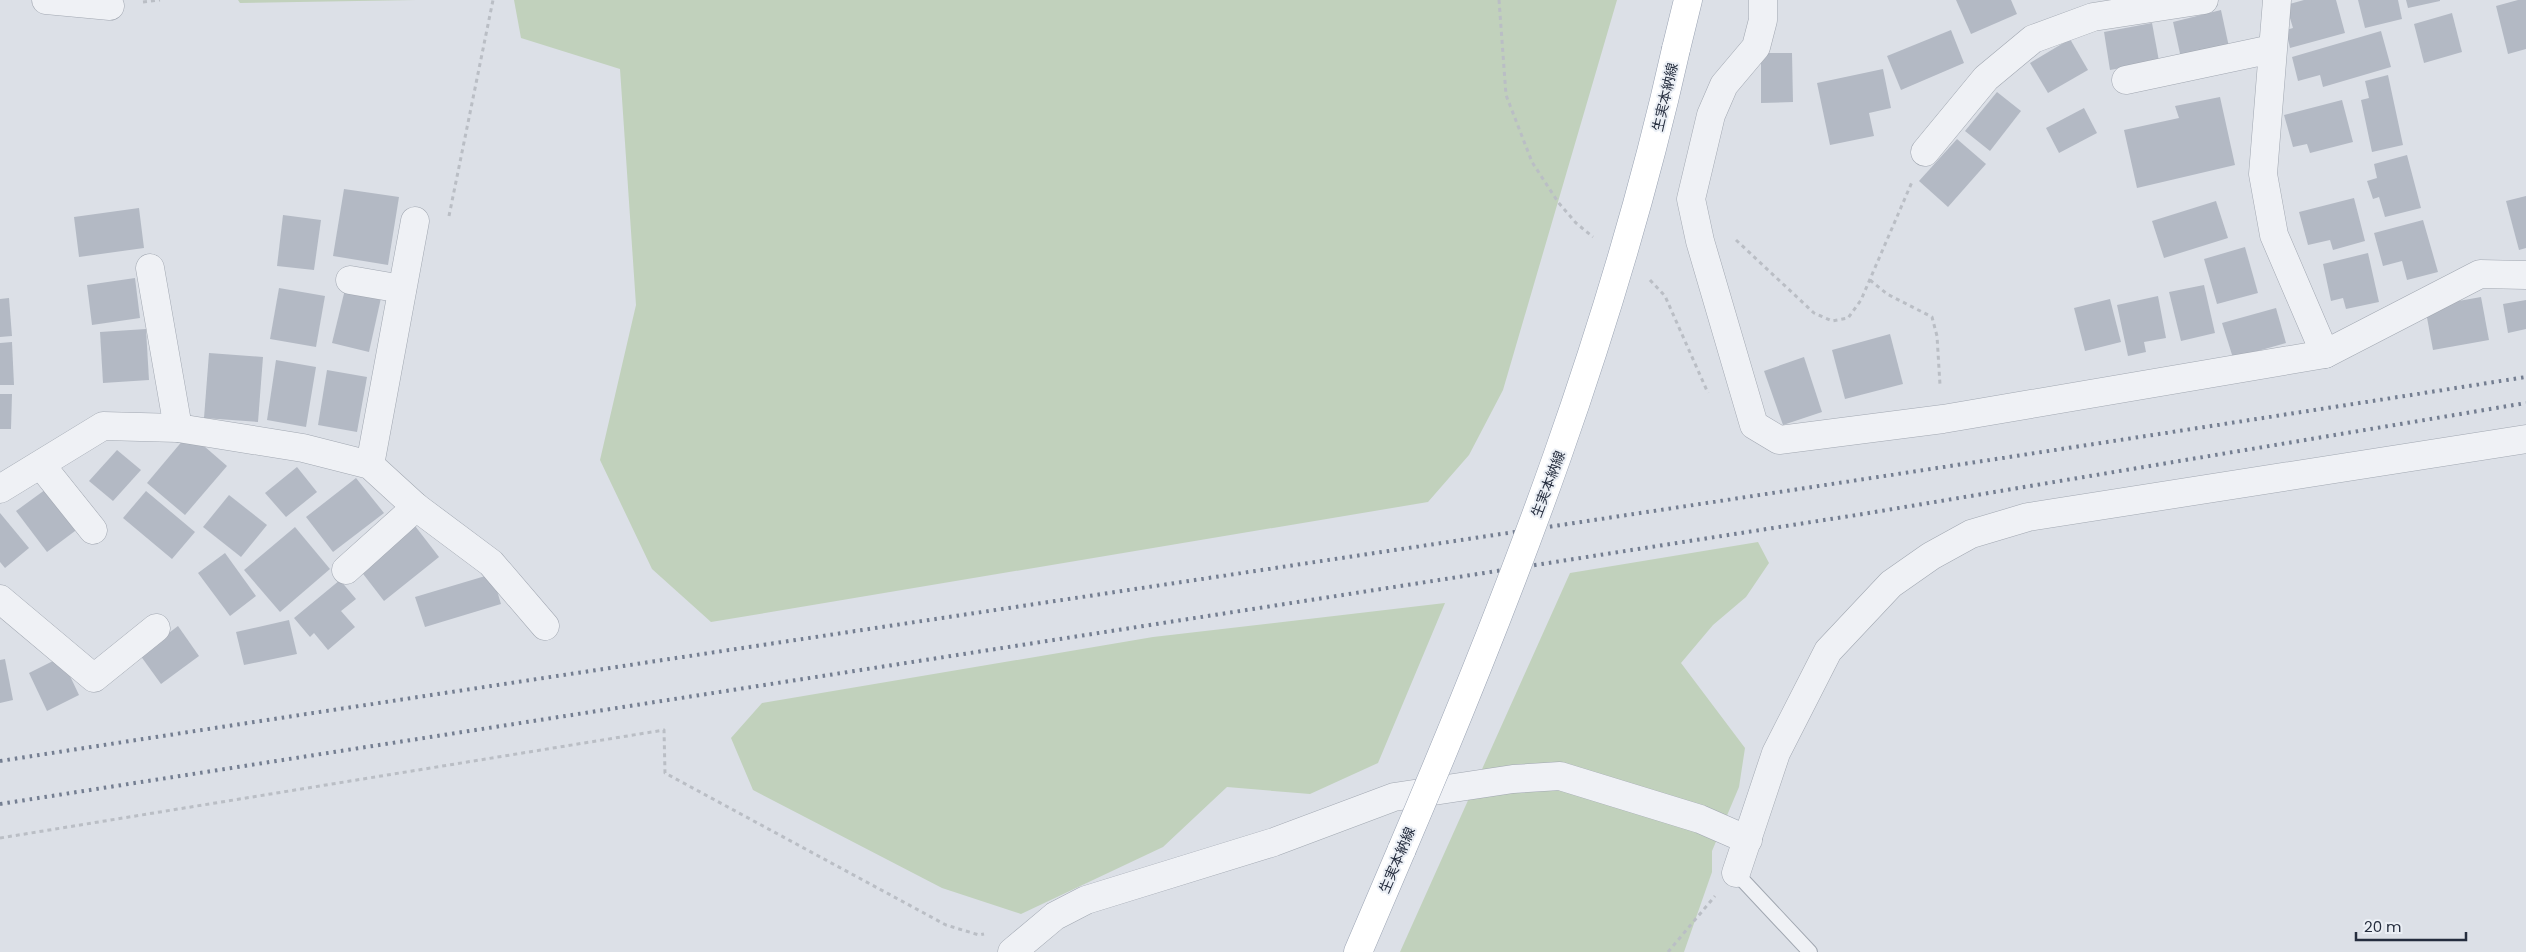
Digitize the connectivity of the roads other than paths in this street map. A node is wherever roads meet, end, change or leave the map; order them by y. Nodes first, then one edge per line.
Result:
1 (46, 0) edge
2 (1688, 0) edge
3 (1763, 0) edge
4 (2204, 0) edge
5 (2277, 0) edge
6 (110, 6) dead end
7 (2272, 49) junction
8 (2126, 80) dead end
9 (1925, 152) road end
10 (415, 221) dead end
11 (150, 268) dead end
12 (2526, 275) edge
13 (350, 280) dead end
14 (402, 289) junction
15 (2324, 354) junction
16 (178, 428) junction
17 (2526, 439) edge
18 (41, 465) junction
19 (370, 465) junction
20 (0, 489) edge
21 (416, 507) junction
22 (93, 530) dead end
23 (346, 570) dead end
24 (0, 599) edge
25 (545, 626) dead end
26 (156, 628) dead end
27 (1748, 840) junction
28 (1736, 873) joint
29 (1012, 952) edge
30 (1358, 952) edge
31 (1810, 952) edge

1 - 6 street
2 - 30 main road, 生実本納線, bridge
3 - 15 street
4 - 9 street
5 - 7 street
7 - 8 street
7 - 15 street
10 - 14 street
11 - 16 street
12 - 15 street
13 - 14 street
14 - 19 street
16 - 18 street
16 - 19 street
17 - 27 street
18 - 20 street
18 - 22 street
19 - 21 street
21 - 23 street
21 - 25 street
24 - 26 street
27 - 28 street
27 - 29 street
28 - 31 lane

